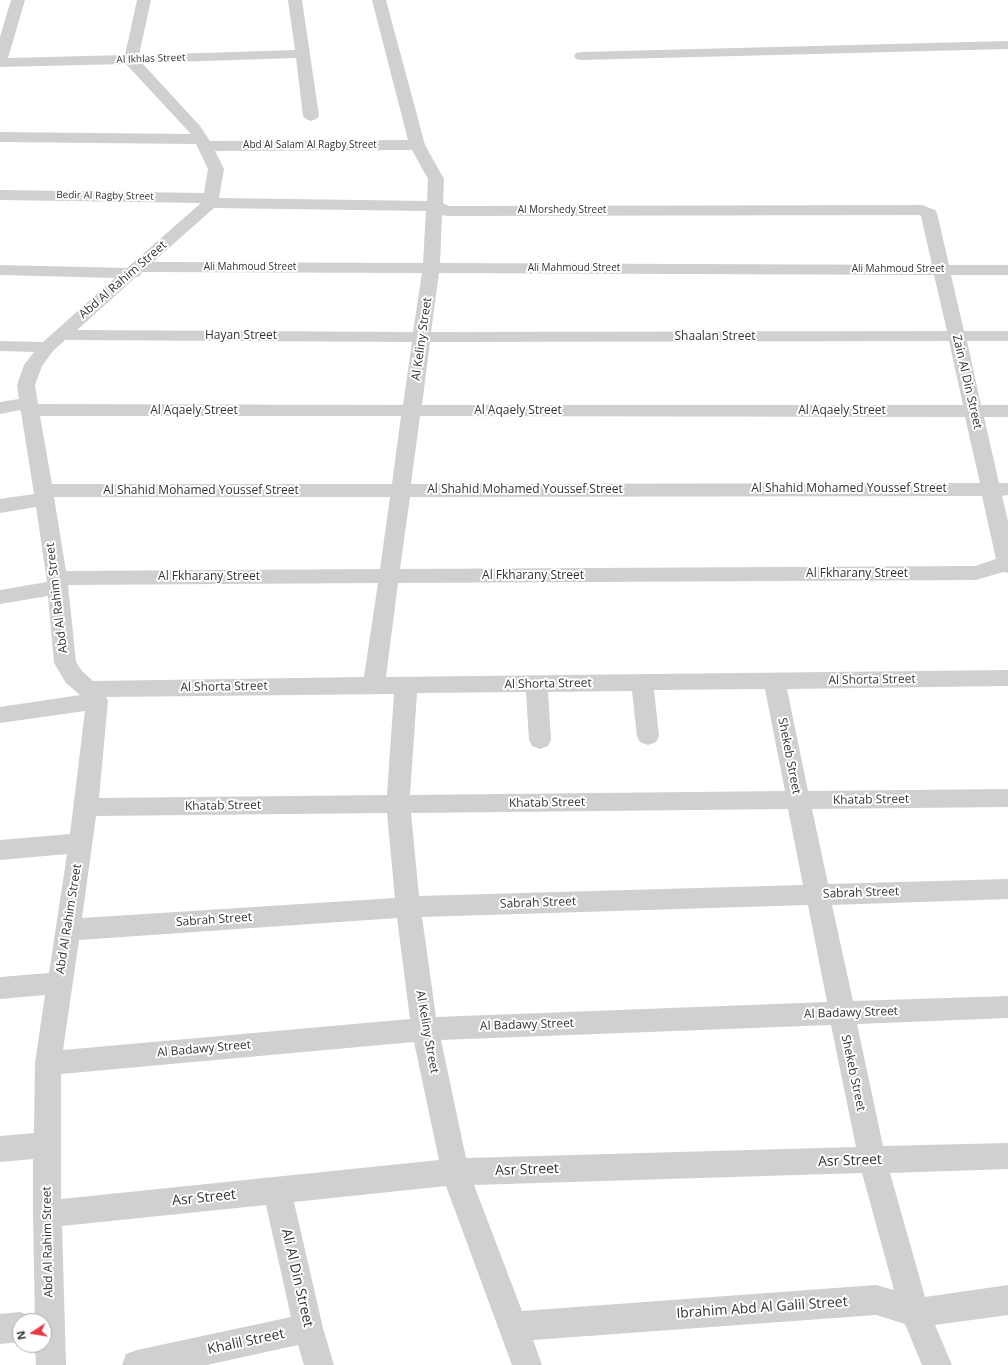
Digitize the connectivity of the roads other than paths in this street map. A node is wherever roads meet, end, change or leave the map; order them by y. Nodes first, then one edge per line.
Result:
1 (18, 0) edge
2 (144, 0) edge
3 (295, 0) edge
4 (379, 0) edge
5 (1008, 45) edge
6 (303, 54) junction
7 (581, 56) dead end
8 (131, 60) junction
9 (0, 62) edge
10 (311, 116) dead end
11 (0, 137) edge
12 (202, 142) junction
13 (417, 145) junction
14 (0, 195) edge
15 (210, 201) junction
16 (435, 206) junction
17 (915, 210) joint
18 (431, 268) junction
19 (941, 269) junction
20 (0, 270) edge
21 (136, 270) junction
22 (1008, 270) edge
23 (956, 336) junction
24 (1008, 336) edge
25 (422, 337) junction
26 (53, 341) junction
27 (0, 346) edge
28 (29, 407) junction
29 (0, 408) edge
30 (412, 411) junction
31 (1008, 411) edge
32 (973, 412) junction
33 (999, 489) edge
34 (400, 491) junction
35 (43, 495) junction
36 (0, 506) edge
37 (1008, 564) edge
38 (389, 576) junction
39 (57, 583) junction
40 (0, 597) edge
41 (1008, 678) edge
42 (774, 681) junction
43 (642, 682) junction
44 (537, 684) junction
45 (406, 685) junction
46 (374, 686) junction
47 (93, 695) junction
48 (0, 715) edge
49 (648, 736) dead end
50 (540, 740) dead end
51 (1008, 798) edge
52 (798, 800) junction
53 (398, 804) junction
54 (86, 807) junction
55 (81, 842) junction
56 (0, 850) edge
57 (1008, 889) edge
58 (817, 894) junction
59 (408, 907) junction
60 (68, 930) junction
61 (60, 983) junction
62 (0, 988) edge
63 (1008, 1007) edge
64 (840, 1013) junction
65 (425, 1029) junction
66 (48, 1063) junction
67 (47, 1145) junction
68 (0, 1149) edge
69 (1008, 1156) edge
70 (872, 1160) junction
71 (455, 1172) junction
72 (277, 1191) junction
73 (47, 1214) junction
74 (1008, 1300) edge
75 (47, 1313) edge
76 (914, 1313) junction
77 (12, 1327) edge
78 (513, 1327) junction
79 (0, 1328) edge
80 (308, 1328) junction
81 (50, 1353) edge
82 (51, 1365) edge
83 (137, 1365) edge
84 (319, 1365) edge
85 (527, 1365) edge
86 (937, 1365) edge

1 - 9 street
2 - 8 street
3 - 6 street
4 - 13 street, Al Keliny Street
5 - 7 street
6 - 8 street, Al Ikhlas Street
6 - 10 street
8 - 9 street, Al Ikhlas Street
8 - 12 street
11 - 12 street, Abd Al Salam Al Ragby Street
12 - 13 street, Abd Al Salam Al Ragby Street
12 - 15 street
13 - 16 street, Al Keliny Street
14 - 15 street, Bedir Al Ragby Street
15 - 16 street, Al Morshedy Street
15 - 21 street, Abd Al Rahim Street
16 - 17 street, Al Morshedy Street
16 - 18 street, Al Keliny Street
17 - 19 street, Zain Al Din Street
18 - 19 street, Ali Mahmoud Street
18 - 21 street, Ali Mahmoud Street
18 - 25 street, Al Keliny Street
19 - 22 street, Ali Mahmoud Street
19 - 23 street, Zain Al Din Street
20 - 21 street, Ali Mahmoud Street
21 - 26 street, Abd Al Rahim Street
23 - 24 street, Shaalan Street
23 - 25 street, Shaalan Street
23 - 32 street, Zain Al Din Street
25 - 26 street, Hayan Street
25 - 30 street, Al Keliny Street
26 - 27 street, Hayan Street
26 - 28 street, Abd Al Rahim Street
28 - 29 street, Al Aqaely Street
28 - 30 street, Al Aqaely Street
28 - 35 street, Abd Al Rahim Street
30 - 32 street, Al Aqaely Street
30 - 34 street, Al Keliny Street
31 - 32 street, Al Aqaely Street
32 - 33 street, Zain Al Din Street
33 - 34 street, Al Shahid Mohamed Youssef Street
33 - 37 street, Zain Al Din Street
34 - 35 street, Al Shahid Mohamed Youssef Street
34 - 38 street, Al Keliny Street
35 - 36 street, Al Shahid Mohamed Youssef Street
35 - 39 street, Abd Al Rahim Street
37 - 38 street, Al Fkharany Street
38 - 39 street, Al Fkharany Street
38 - 46 street, Al Keliny Street
39 - 40 street, Al Fkharany Street
39 - 47 street, Abd Al Rahim Street
41 - 42 street, Al Shorta Street
42 - 43 street, Al Shorta Street
42 - 52 street, Shekeb Street
43 - 44 street, Al Shorta Street
43 - 49 street
44 - 45 street, Al Shorta Street
44 - 50 street
45 - 46 street, Al Shorta Street
45 - 53 street, Al Keliny Street
46 - 47 street, Al Shorta Street
47 - 48 street, Al Shorta Street
47 - 54 street, Abd Al Rahim Street
51 - 52 street, Khatab Street
52 - 53 street, Khatab Street
52 - 58 street, Shekeb Street
53 - 54 street, Khatab Street
53 - 59 street, Al Keliny Street
54 - 55 street, Abd Al Rahim Street
55 - 56 street
55 - 60 street, Abd Al Rahim Street
57 - 58 street, Sabrah Street
58 - 59 street, Sabrah Street
58 - 64 street, Shekeb Street
59 - 60 street, Sabrah Street
59 - 65 street, Al Keliny Street
60 - 61 street, Abd Al Rahim Street
61 - 62 street
61 - 66 street, Abd Al Rahim Street
63 - 64 street, Al Badawy Street
64 - 65 street, Al Badawy Street
64 - 70 street, Shekeb Street
65 - 66 street, Al Badawy Street
65 - 71 street, Al Keliny Street
66 - 67 street, Abd Al Rahim Street
67 - 68 street
67 - 73 street, Abd Al Rahim Street
69 - 70 street, Asr Street
70 - 71 street, Asr Street
70 - 76 street, Shekeb Street
71 - 72 street, Asr Street
71 - 78 street, Al Keliny Street
72 - 73 street, Asr Street
72 - 80 street, Ali Al Din Street
73 - 75 street, Abd Al Rahim Street
74 - 76 street
76 - 78 street, Ibrahim Abd Al Galil Street
76 - 86 street, Shekeb Street
77 - 79 street
78 - 85 street, Al Keliny Street
80 - 83 street, Khalil Street
80 - 84 street, Ali Al Din Street
81 - 82 street, Abd Al Rahim Street

